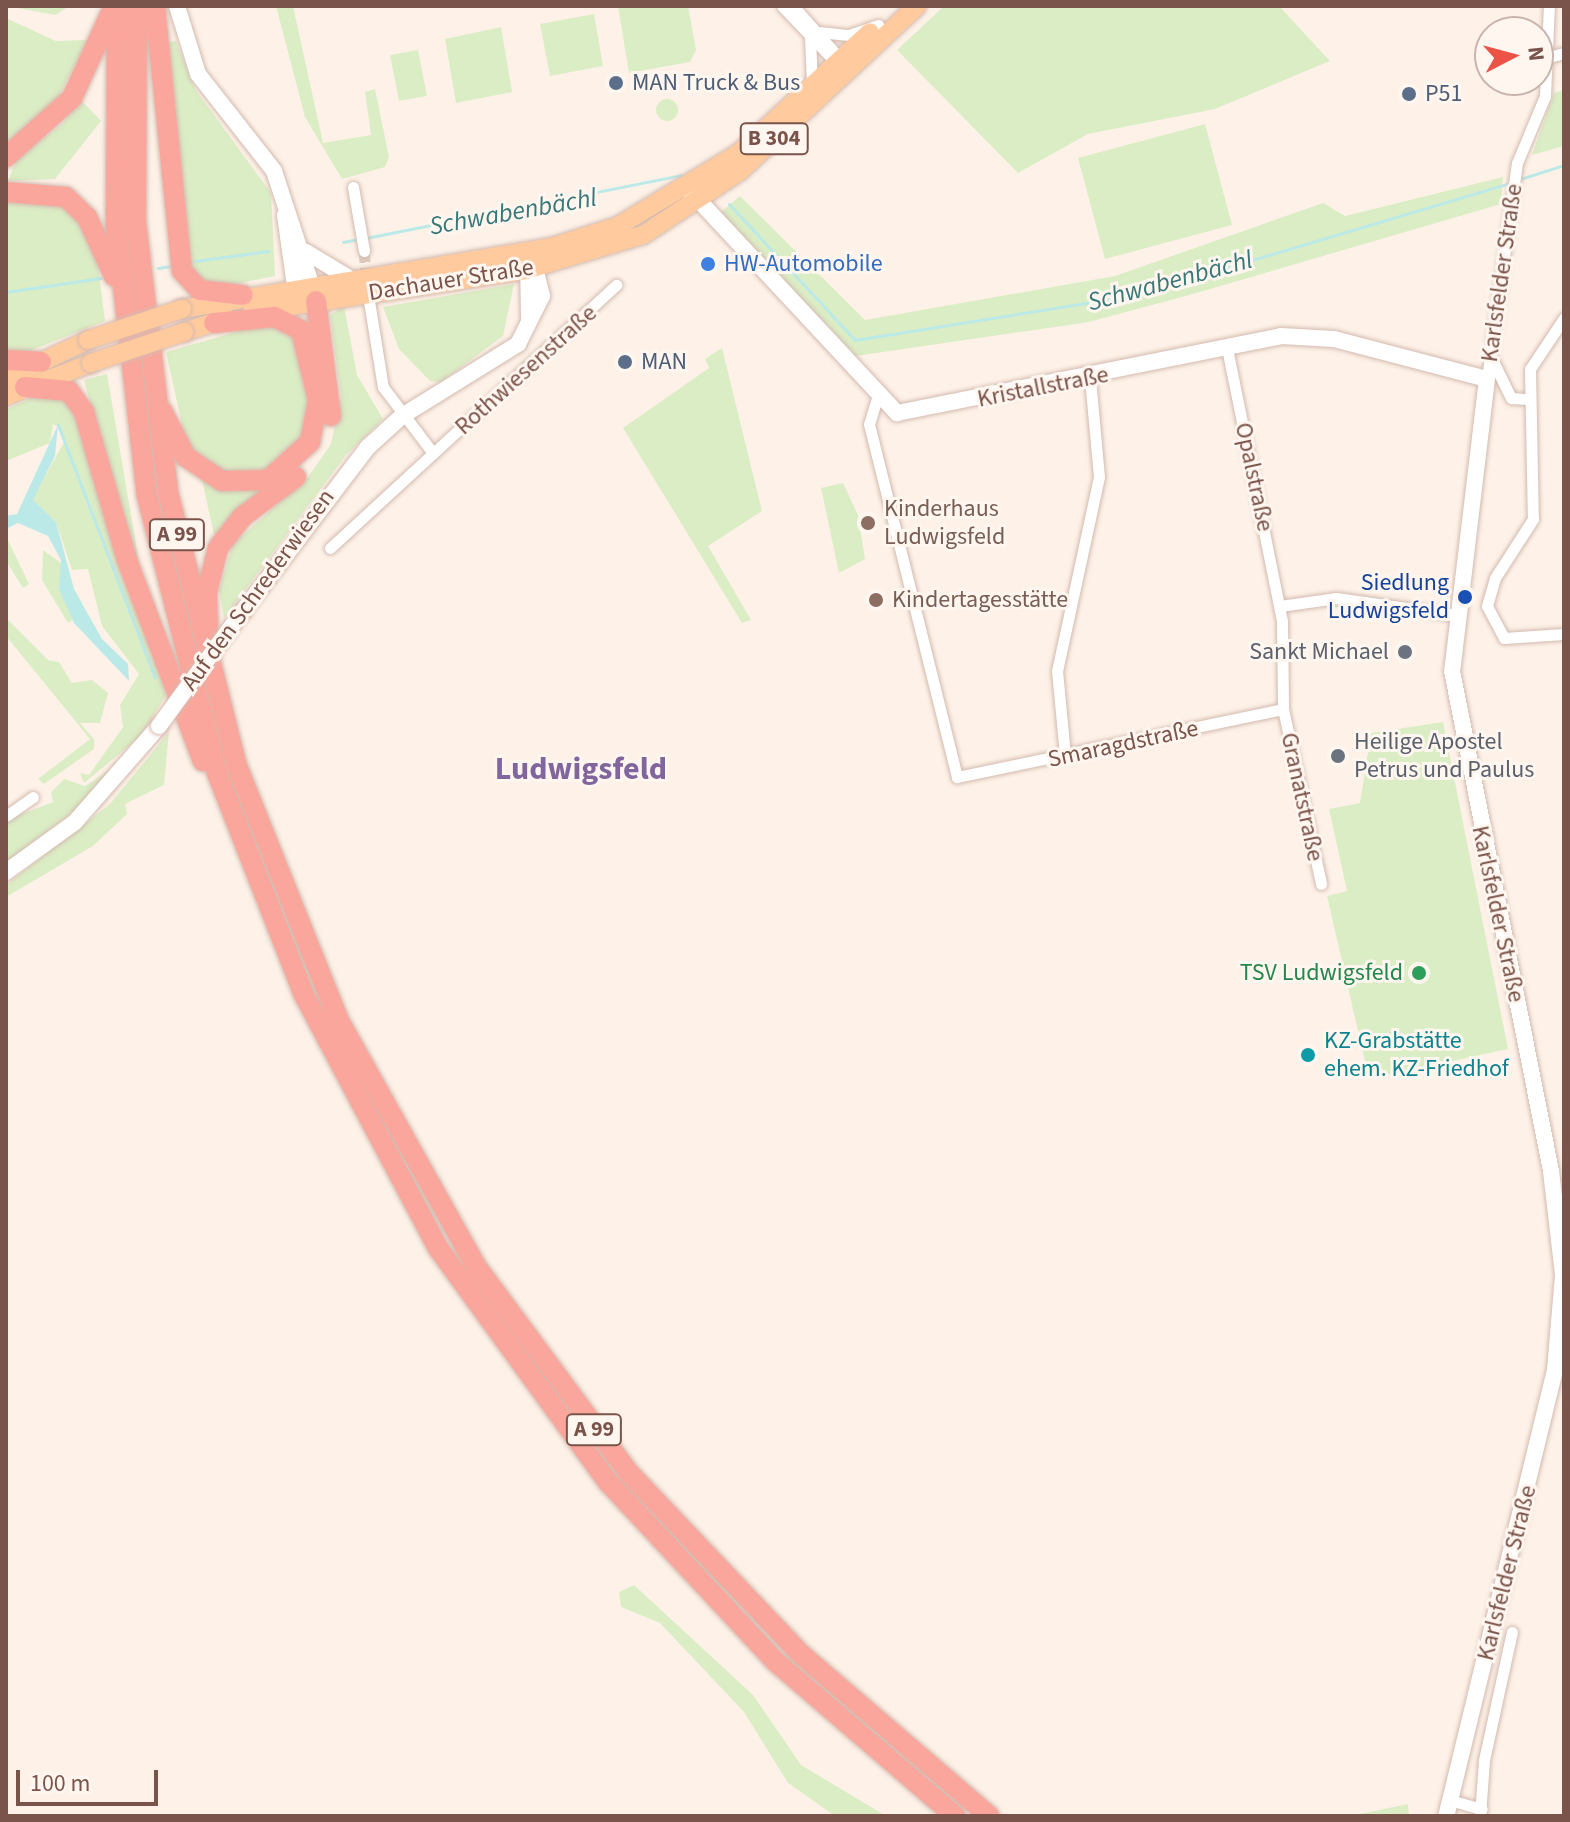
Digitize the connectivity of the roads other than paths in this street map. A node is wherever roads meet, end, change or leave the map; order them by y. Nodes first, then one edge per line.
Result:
1 (116, 6) edge
2 (137, 6) edge
3 (155, 6) edge
4 (177, 6) edge
5 (782, 6) edge
6 (793, 6) edge
7 (899, 6) edge
8 (917, 6) edge
9 (878, 25) junction
10 (814, 34) junction
11 (842, 64) junction
12 (811, 87) junction
13 (1545, 96) edge
14 (6, 157) edge
15 (281, 186) junction
16 (353, 187) dead end
17 (6, 192) edge
18 (694, 197) junction
19 (303, 246) junction
20 (364, 251) tunnel mouth
21 (532, 263) junction
22 (349, 278) junction
23 (616, 285) dead end
24 (309, 293) junction
25 (243, 295) junction
26 (121, 296) junction
27 (369, 301) dead end
28 (1564, 318) edge
29 (214, 323) junction
30 (1227, 348) junction
31 (1490, 355) junction
32 (6, 360) edge
33 (41, 362) junction
34 (1090, 378) junction
35 (1487, 379) junction
36 (152, 385) junction
37 (12, 388) edge
38 (877, 398) junction
39 (1527, 399) junction
40 (402, 416) junction
41 (433, 453) junction
42 (330, 548) dead end
43 (1280, 606) junction
44 (1456, 615) junction
45 (1564, 634) edge
46 (212, 683) junction
47 (1283, 709) junction
48 (1065, 755) junction
49 (33, 797) dead end
50 (6, 816) edge
51 (236, 828) junction
52 (6, 872) edge
53 (1321, 884) dead end
54 (1512, 1632) dead end
55 (1448, 1808) edge
56 (1481, 1812) edge
57 (955, 1816) edge
58 (989, 1816) edge

1 - 14 highway
1 - 26 highway, A 99
2 - 36 highway, A 99
3 - 25 highway
4 - 15 street
5 - 10 street
6 - 10 street
7 - 9 main road, Dachauer Straße / B 304
8 - 11 main road, Dachauer Straße / B 304
9 - 10 street
9 - 11 main road, Dachauer Straße / B 304
10 - 11 street
10 - 12 street
11 - 12 main road, Dachauer Straße / B 304
11 - 18 main road, Dachauer Straße / B 304
12 - 18 main road, Dachauer Straße / B 304
13 - 31 street, Karlsfelder Straße
15 - 19 street
15 - 24 street
16 - 20 street
17 - 26 highway
18 - 21 main road, Dachauer Straße / B 304
18 - 38 street, Kristallstraße
19 - 22 street
19 - 24 street
21 - 22 main road, Dachauer Straße / B 304
21 - 24 main road, Dachauer Straße / B 304
21 - 40 street, Auf den Schrederwiesen
22 - 24 main road, Dachauer Straße / B 304
23 - 41 street, Rothwiesenstraße
24 - 25 main road, Dachauer Straße / B 304
24 - 29 main road, Dachauer Straße / B 304
24 - 46 highway
25 - 33 main road, Dachauer Straße / B 304, bridge
26 - 51 highway, A 99
27 - 40 street, Rothwiesenstraße
28 - 39 street
29 - 36 highway
29 - 37 main road, Dachauer Straße / B 304, bridge
30 - 34 street, Kristallstraße
30 - 35 street, Kristallstraße
30 - 43 street, Opalstraße
31 - 35 street, Karlsfelder Straße
31 - 39 street
32 - 33 highway
33 - 37 main road, Dachauer Straße / B 304
34 - 38 street, Kristallstraße
34 - 48 street
35 - 44 street, Karlsfelder Straße
36 - 46 highway, A 99
37 - 51 highway
38 - 48 street, Smaragdstraße
39 - 45 street
40 - 41 street, Rothwiesenstraße
40 - 52 street, Auf den Schrederwiesen, bridge
41 - 42 street, Rothwiesenstraße
43 - 44 street
43 - 47 street, Opalstraße
44 - 55 street, Karlsfelder Straße
46 - 58 highway, A 99
47 - 48 street, Smaragdstraße
47 - 53 street, Granatstraße
49 - 50 street
51 - 57 highway, A 99
54 - 56 street, Karlsfelder Straße
55 - 56 street

